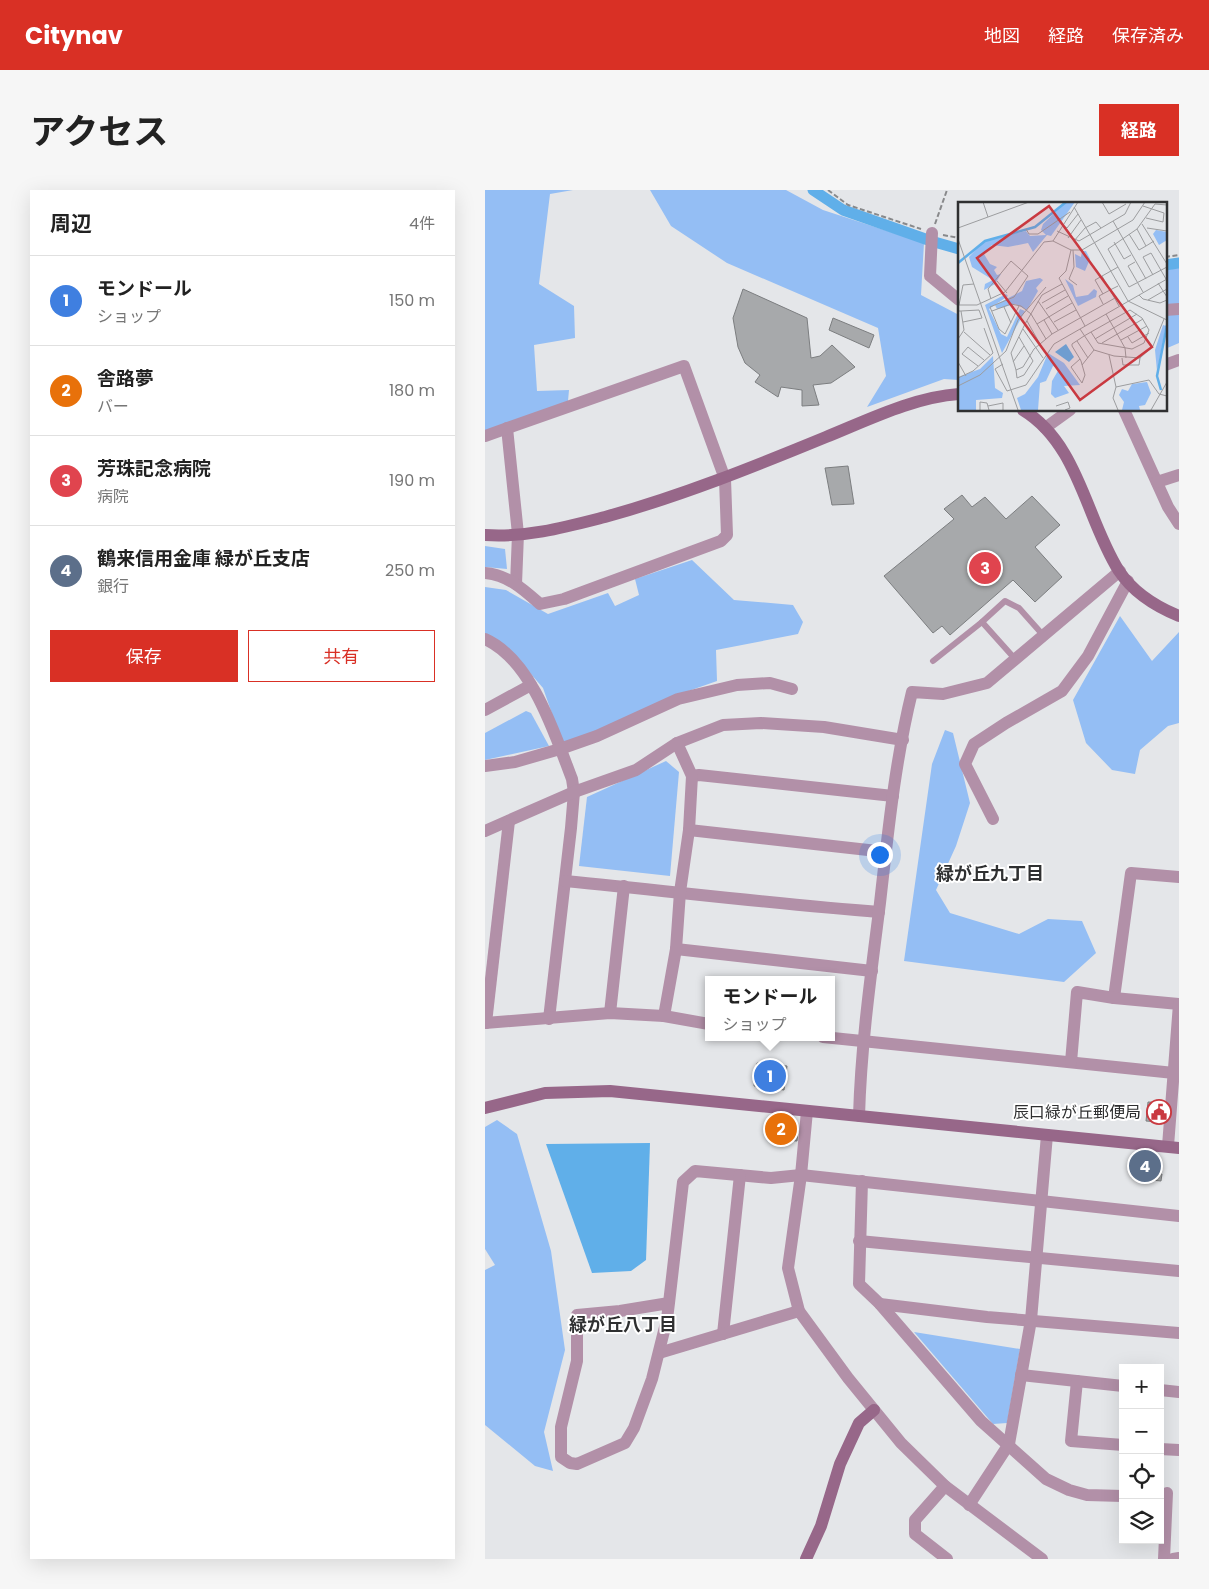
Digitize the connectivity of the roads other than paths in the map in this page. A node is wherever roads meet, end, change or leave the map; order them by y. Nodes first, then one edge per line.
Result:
1 (932, 233) road end
2 (958, 299) edge
3 (958, 394) edge
4 (1024, 411) edge
5 (1069, 411) edge
6 (1124, 411) edge
7 (507, 428) junction
8 (1045, 428) junction
9 (485, 436) edge
10 (1179, 475) edge
11 (725, 479) junction
12 (1157, 482) junction
13 (1179, 524) edge
14 (518, 534) junction
15 (485, 535) edge
16 (485, 573) edge
17 (1124, 576) junction
18 (517, 584) junction
19 (1179, 616) edge
20 (982, 622) junction
21 (1043, 636) junction
22 (485, 639) edge
23 (1016, 660) junction
24 (933, 661) dead end
25 (531, 685) junction
26 (792, 689) dead end
27 (485, 710) edge
28 (903, 740) junction
29 (677, 743) junction
30 (560, 749) junction
31 (485, 766) edge
32 (692, 776) junction
33 (573, 792) junction
34 (893, 796) junction
35 (993, 819) dead end
36 (509, 821) junction
37 (689, 830) junction
38 (485, 831) edge
39 (886, 852) junction
40 (1179, 877) edge
41 (565, 881) junction
42 (625, 886) junction
43 (681, 892) junction
44 (879, 912) junction
45 (676, 949) junction
46 (872, 971) junction
47 (1114, 998) junction
48 (1179, 1004) edge
49 (610, 1013) junction
50 (664, 1016) junction
51 (549, 1019) junction
52 (486, 1023) edge
53 (705, 1023) edge
54 (835, 1038) edge
55 (864, 1042) junction
56 (1071, 1062) junction
57 (1174, 1073) junction
58 (485, 1108) edge
59 (807, 1111) junction
60 (859, 1116) junction
61 (1047, 1135) junction
62 (1173, 1147) edge
63 (740, 1175) junction
64 (801, 1175) junction
65 (862, 1181) junction
66 (1041, 1201) junction
67 (1179, 1216) edge
68 (859, 1241) junction
69 (1036, 1258) junction
70 (1179, 1271) edge
71 (669, 1303) junction
72 (880, 1304) junction
73 (799, 1311) junction
74 (1031, 1320) junction
75 (1179, 1333) edge
76 (723, 1334) junction
77 (659, 1353) junction
78 (1021, 1375) junction
79 (1077, 1381) junction
80 (1119, 1386) edge
81 (1164, 1390) edge
82 (1179, 1392) edge
83 (874, 1410) junction
84 (1009, 1444) junction
85 (1119, 1445) edge
86 (1164, 1449) edge
87 (1179, 1450) edge
88 (945, 1486) junction
89 (1169, 1493) edge
90 (1119, 1496) edge
91 (969, 1505) junction
92 (1179, 1558) edge
93 (806, 1559) edge
94 (947, 1559) edge
95 (1042, 1559) edge
96 (1164, 1559) edge
97 (1173, 1559) edge

1 - 2 street
3 - 11 street
4 - 8 street
5 - 8 street
6 - 12 street
7 - 9 street
7 - 11 street
7 - 14 street
8 - 17 street
10 - 12 street
11 - 14 street
11 - 18 street
12 - 13 street
14 - 15 street
14 - 18 street
16 - 18 street
17 - 19 street
17 - 21 street
17 - 35 street
20 - 21 lane
20 - 23 lane
20 - 24 lane
21 - 23 street
22 - 25 street
23 - 28 street
25 - 27 street
25 - 30 street
26 - 30 street
28 - 29 street
28 - 34 street
29 - 32 street
29 - 33 street
30 - 31 street
30 - 33 street
32 - 34 street
32 - 37 street
33 - 36 street
33 - 41 street
34 - 39 street
36 - 38 street
36 - 52 street
37 - 39 street
37 - 43 street
39 - 44 street
40 - 47 street
41 - 42 street
41 - 51 street
42 - 43 street
42 - 49 street
43 - 44 street
43 - 45 street
44 - 46 street
45 - 46 street
45 - 50 street
46 - 55 street
47 - 48 street
47 - 56 street
48 - 57 street
49 - 50 street
49 - 51 street
50 - 53 street
51 - 52 street
54 - 55 street
55 - 56 street
55 - 60 street
56 - 57 street
57 - 62 street
58 - 59 street
59 - 60 street
59 - 64 street
60 - 61 street
61 - 62 street
61 - 66 street
63 - 64 street
63 - 71 street
63 - 76 street
64 - 65 street
64 - 73 street
65 - 66 street
65 - 68 street
66 - 67 street
66 - 69 street
68 - 69 street
68 - 72 street
69 - 70 street
69 - 74 street
71 - 77 street
71 - 77 street
72 - 74 street
72 - 84 street
73 - 76 street
73 - 83 street
74 - 75 street
74 - 78 street
76 - 77 street
78 - 79 street
78 - 84 street
79 - 80 street
79 - 85 street
81 - 82 street
83 - 88 street
83 - 93 street
84 - 90 street
84 - 91 street
86 - 87 street
88 - 91 street
88 - 94 street
89 - 96 street
91 - 95 street
92 - 97 street

